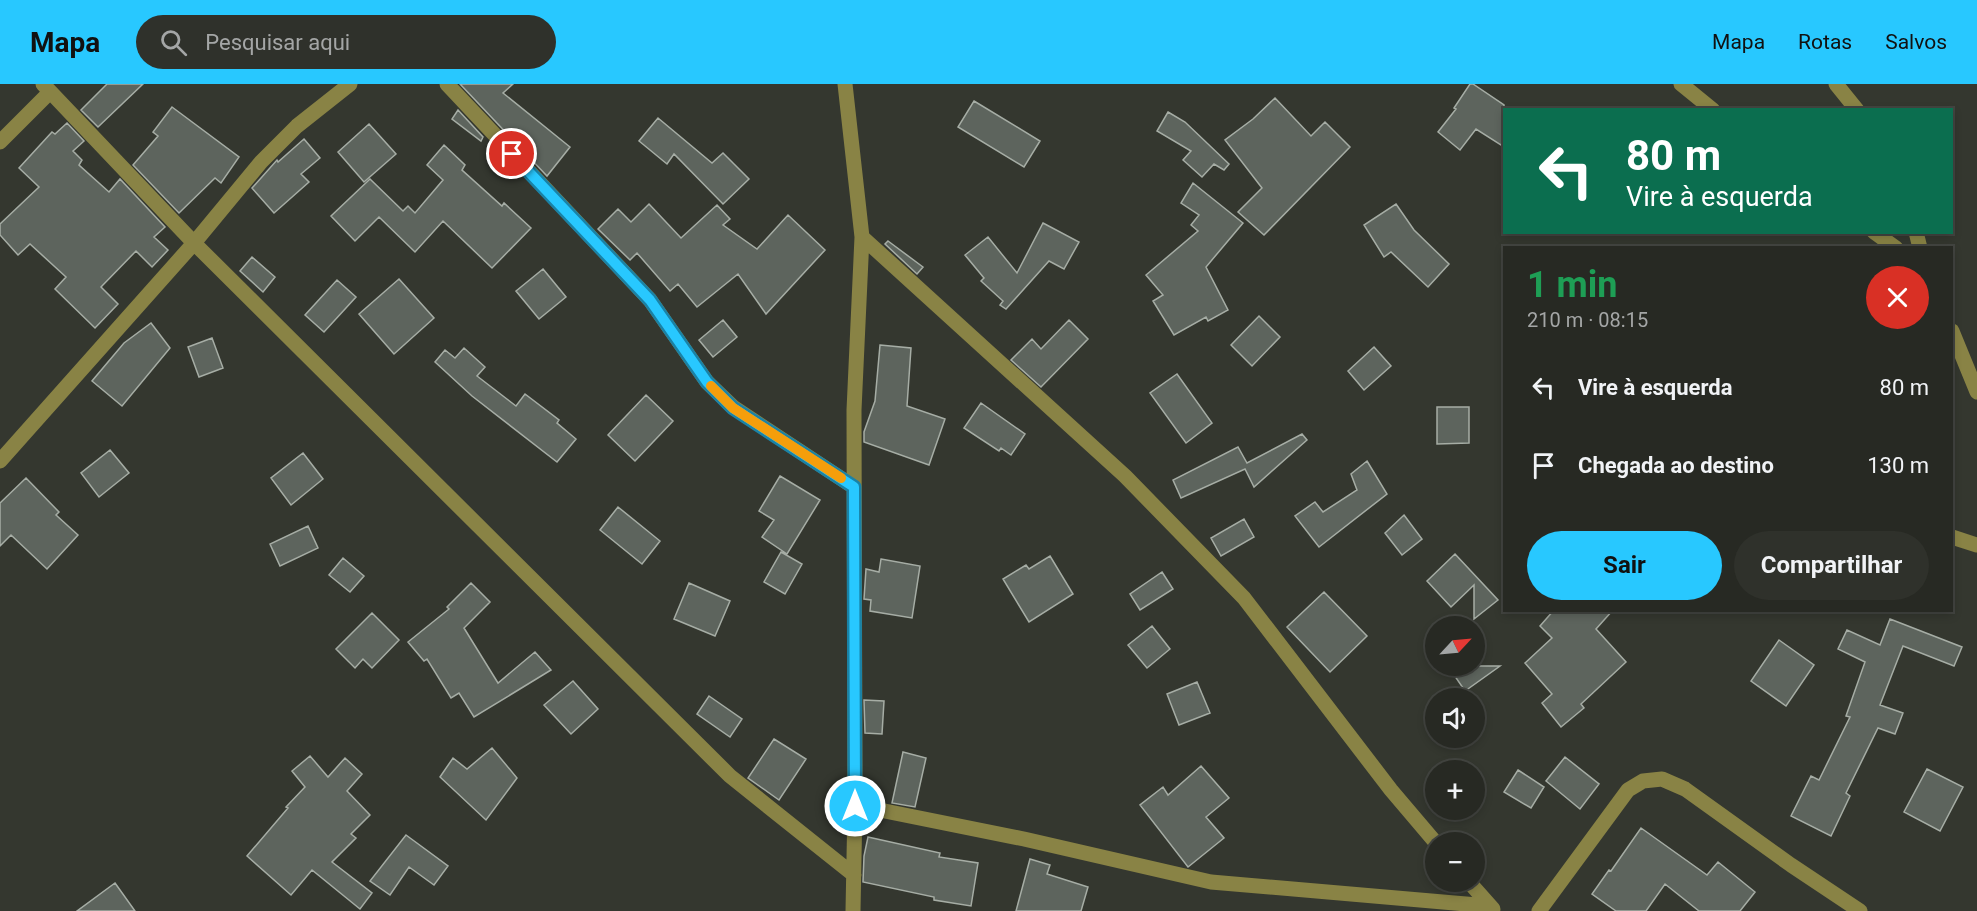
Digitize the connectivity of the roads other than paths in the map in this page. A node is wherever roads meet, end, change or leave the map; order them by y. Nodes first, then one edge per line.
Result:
1 (350, 84) edge
2 (447, 84) edge
3 (845, 84) edge
4 (1680, 84) edge
5 (1836, 84) edge
6 (46, 88) edge
7 (1710, 108) edge
8 (1855, 108) edge
9 (0, 142) edge
10 (1877, 234) edge
11 (861, 237) junction
12 (194, 243) junction
13 (1893, 246) edge
14 (1953, 333) edge
15 (1977, 392) edge
16 (0, 461) edge
17 (854, 487) junction
18 (1953, 537) edge
19 (1977, 545) edge
20 (855, 806) junction
21 (1427, 832) edge
22 (854, 875) junction
23 (1478, 892) edge
24 (1492, 909) edge
25 (853, 911) edge
26 (1539, 911) edge
27 (1860, 911) edge

1 - 12 street
2 - 17 street
3 - 11 street
4 - 7 street
5 - 8 street
6 - 9 street
6 - 12 street
10 - 13 street
11 - 17 street
11 - 21 street
12 - 16 street
12 - 22 street
14 - 15 street
17 - 20 street
18 - 19 street
20 - 22 street
20 - 24 street
22 - 25 street
23 - 24 street
26 - 27 street

